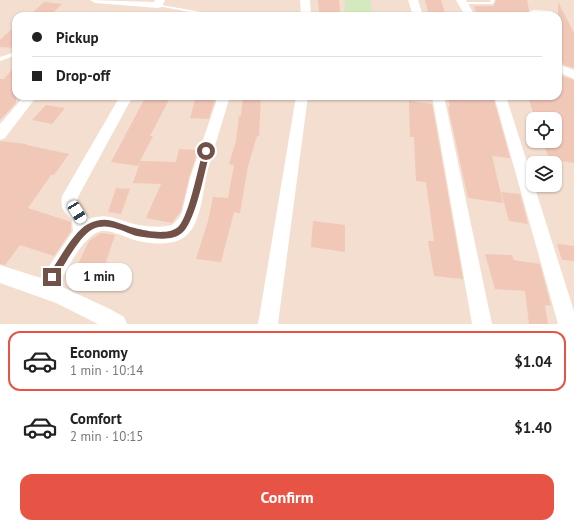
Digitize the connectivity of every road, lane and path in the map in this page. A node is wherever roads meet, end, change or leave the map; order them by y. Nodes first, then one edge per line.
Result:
1 (95, 0) edge
2 (305, 0) edge
3 (413, 0) edge
4 (493, 0) edge
5 (462, 2) edge
6 (159, 3) edge
7 (200, 12) edge
8 (306, 12) edge
9 (417, 12) edge
10 (468, 12) edge
11 (12, 55) dead end
12 (0, 59) edge
13 (562, 69) edge
14 (574, 75) edge
15 (29, 100) edge
16 (125, 100) edge
17 (223, 100) edge
18 (301, 100) edge
19 (439, 100) edge
20 (501, 100) edge
21 (0, 134) edge
22 (81, 234) junction
23 (0, 274) edge
24 (45, 288) junction
25 (117, 324) edge
26 (268, 324) edge
27 (482, 324) edge
28 (568, 324) edge

1 - 6 street
2 - 8 street
3 - 9 street
4 - 5 lane
5 - 10 street
6 - 7 lane
11 - 12 lane
13 - 14 street
15 - 21 street
16 - 22 street
17 - 22 street
18 - 26 street
19 - 27 street
20 - 28 street
22 - 24 street
23 - 24 street
24 - 25 street

